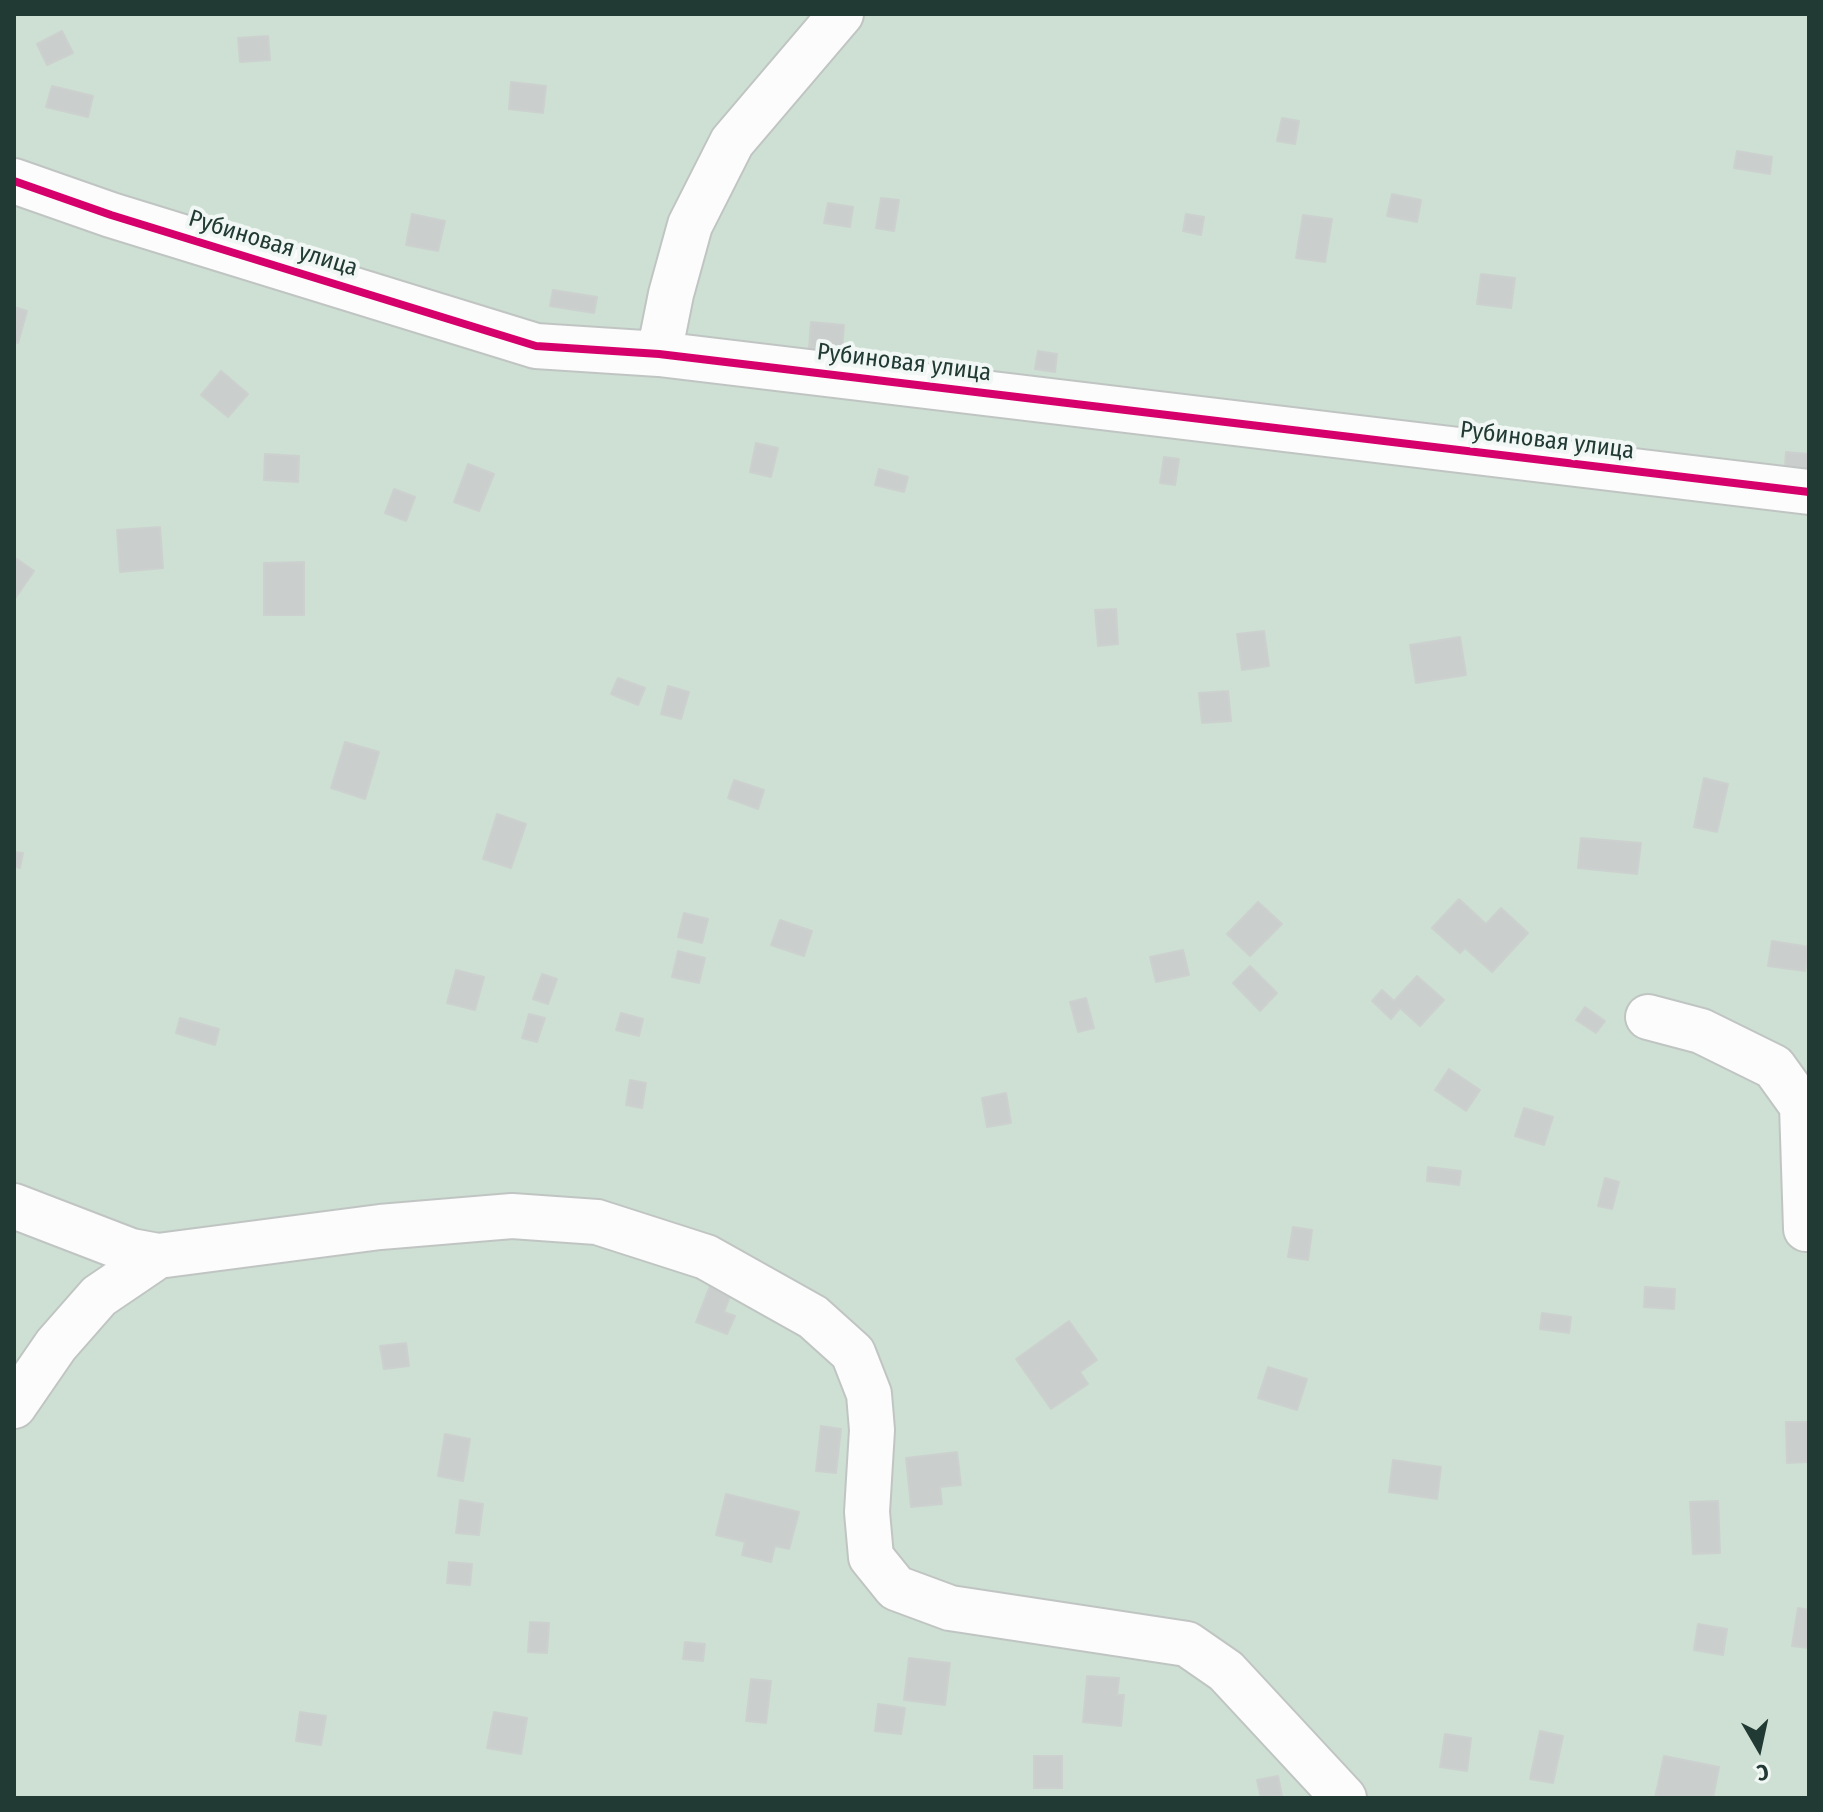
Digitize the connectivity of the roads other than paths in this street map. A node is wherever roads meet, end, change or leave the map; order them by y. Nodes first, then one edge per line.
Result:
1 (841, 14) edge
2 (14, 181) edge
3 (659, 354) junction
4 (1809, 492) edge
5 (1648, 1017) dead end
6 (14, 1206) edge
7 (1809, 1229) edge
8 (158, 1256) junction
9 (14, 1406) edge
10 (1344, 1798) edge

1 - 3 street
2 - 3 street, Рубиновая улица
3 - 4 street, Рубиновая улица
5 - 7 street
6 - 8 street
8 - 9 street
8 - 10 street

